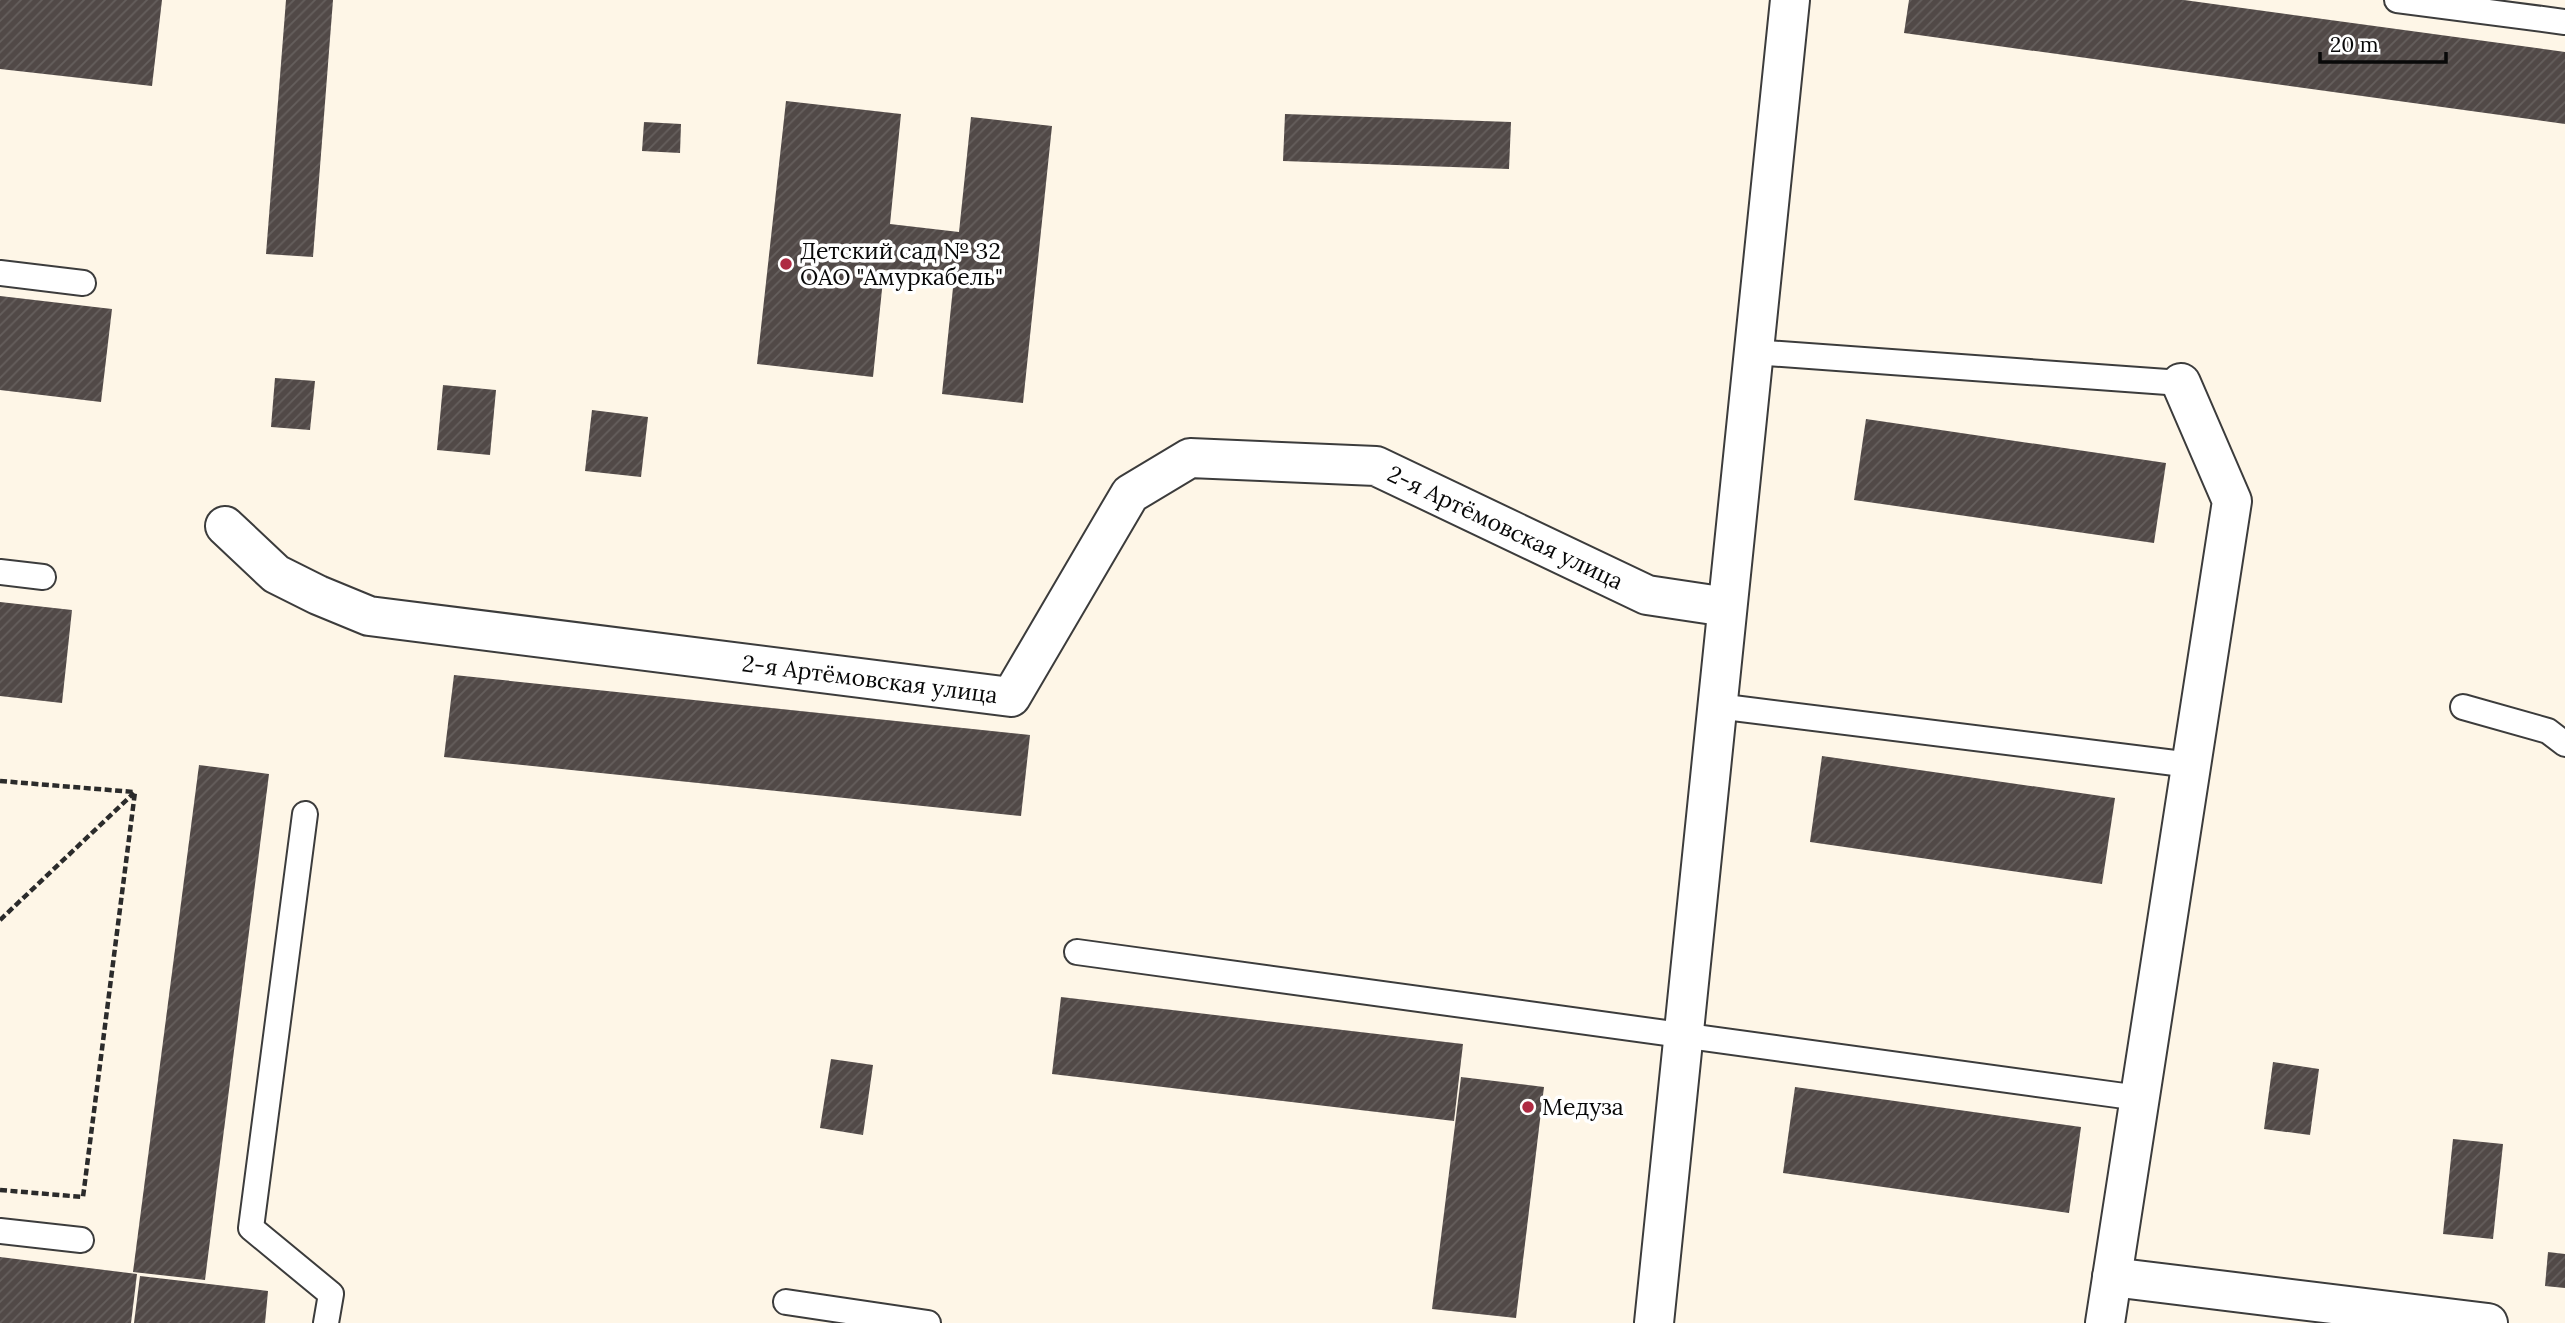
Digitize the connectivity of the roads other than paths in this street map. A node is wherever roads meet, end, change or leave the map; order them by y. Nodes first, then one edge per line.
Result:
1 (1790, 0) edge
2 (2397, 0) edge
3 (2565, 22) edge
4 (0, 273) edge
5 (83, 283) dead end
6 (1754, 352) junction
7 (2181, 383) joint
8 (225, 526) dead end
9 (0, 572) edge
10 (43, 577) dead end
11 (1727, 607) junction
12 (1717, 706) junction
13 (2463, 707) dead end
14 (2565, 744) edge
15 (2190, 765) junction
16 (305, 814) dead end
17 (1077, 952) dead end
18 (1683, 1034) junction
19 (2139, 1098) junction
20 (0, 1230) edge
21 (81, 1240) dead end
22 (2112, 1277) junction
23 (786, 1302) dead end
24 (326, 1323) edge
25 (929, 1323) edge
26 (1654, 1323) edge
27 (2105, 1323) edge
28 (2488, 1323) edge

1 - 6 street
2 - 3 lane
4 - 5 lane
6 - 7 lane
6 - 11 street
7 - 15 street
8 - 11 street, 2-я Артёмовская улица
9 - 10 lane
11 - 12 street
12 - 15 lane
12 - 18 street
13 - 14 lane
15 - 19 street
16 - 24 lane
17 - 18 lane
18 - 19 lane
18 - 26 street
19 - 22 street
20 - 21 lane
22 - 27 street
22 - 28 street
23 - 25 lane

